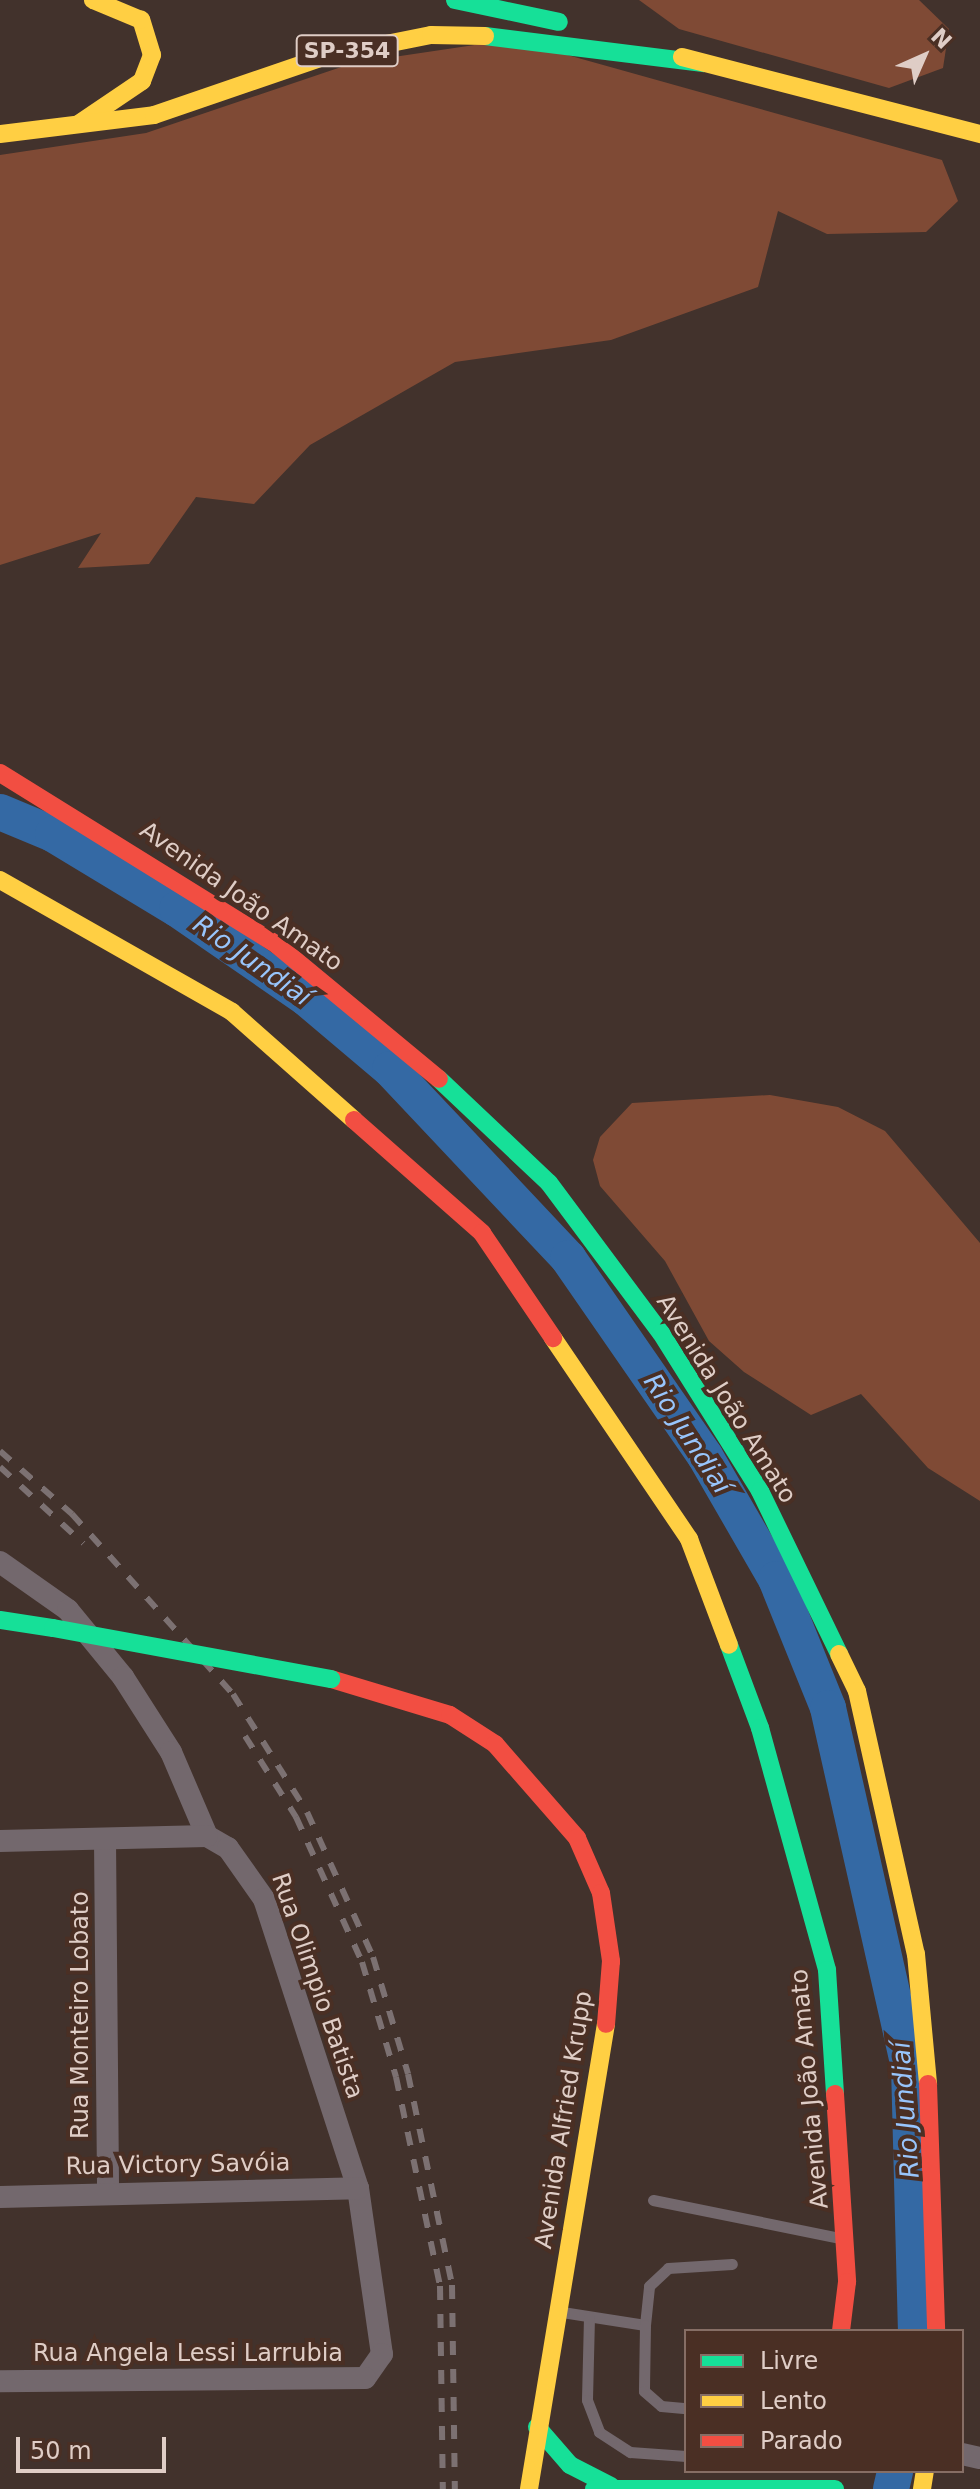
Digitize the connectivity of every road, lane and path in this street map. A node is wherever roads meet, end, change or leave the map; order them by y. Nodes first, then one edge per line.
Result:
1 (93, 0) edge
2 (455, 0) edge
3 (703, 63) junction
4 (69, 129) junction
5 (0, 134) edge
6 (980, 134) edge
7 (0, 773) edge
8 (0, 880) edge
9 (0, 1562) edge
10 (0, 1620) edge
11 (207, 1836) junction
12 (105, 1840) junction
13 (0, 1841) edge
14 (358, 2188) junction
15 (108, 2190) junction
16 (0, 2197) edge
17 (653, 2200) dead end
18 (845, 2239) junction
19 (732, 2264) dead end
20 (558, 2312) junction
21 (589, 2317) junction
22 (645, 2325) junction
23 (841, 2329) edge
24 (936, 2329) edge
25 (375, 2373) joint
26 (0, 2381) edge
27 (684, 2408) edge
28 (537, 2427) junction
29 (684, 2456) edge
30 (823, 2484) edge
31 (603, 2488) edge
32 (529, 2489) edge

1 - 4 main road
2 - 3 main road, SP-354
3 - 4 main road, SP-354
3 - 6 main road, SP-354
4 - 5 main road, SP-354
7 - 24 main road, Avenida João Amato
8 - 18 main road, Avenida João Amato
9 - 11 street, Rua Olimpio Batista
10 - 20 main road, Avenida Alfried Krupp, bridge
11 - 12 street
11 - 14 street, Rua Olimpio Batista
12 - 13 street
12 - 15 street, Rua Monteiro Lobato
14 - 15 street, Rua Victory Savóia
14 - 25 street, Rua Olimpio Batista
15 - 16 street, Rua Victory Savóia
17 - 18 lane
18 - 23 main road, Avenida João Amato
19 - 22 lane
20 - 21 lane
20 - 28 main road, Avenida Alfried Krupp
21 - 22 lane
21 - 29 lane
22 - 27 lane
25 - 26 street, Rua Angela Lessi Larrubia
28 - 31 main road
28 - 32 main road, Avenida Alfried Krupp
30 - 31 main road

